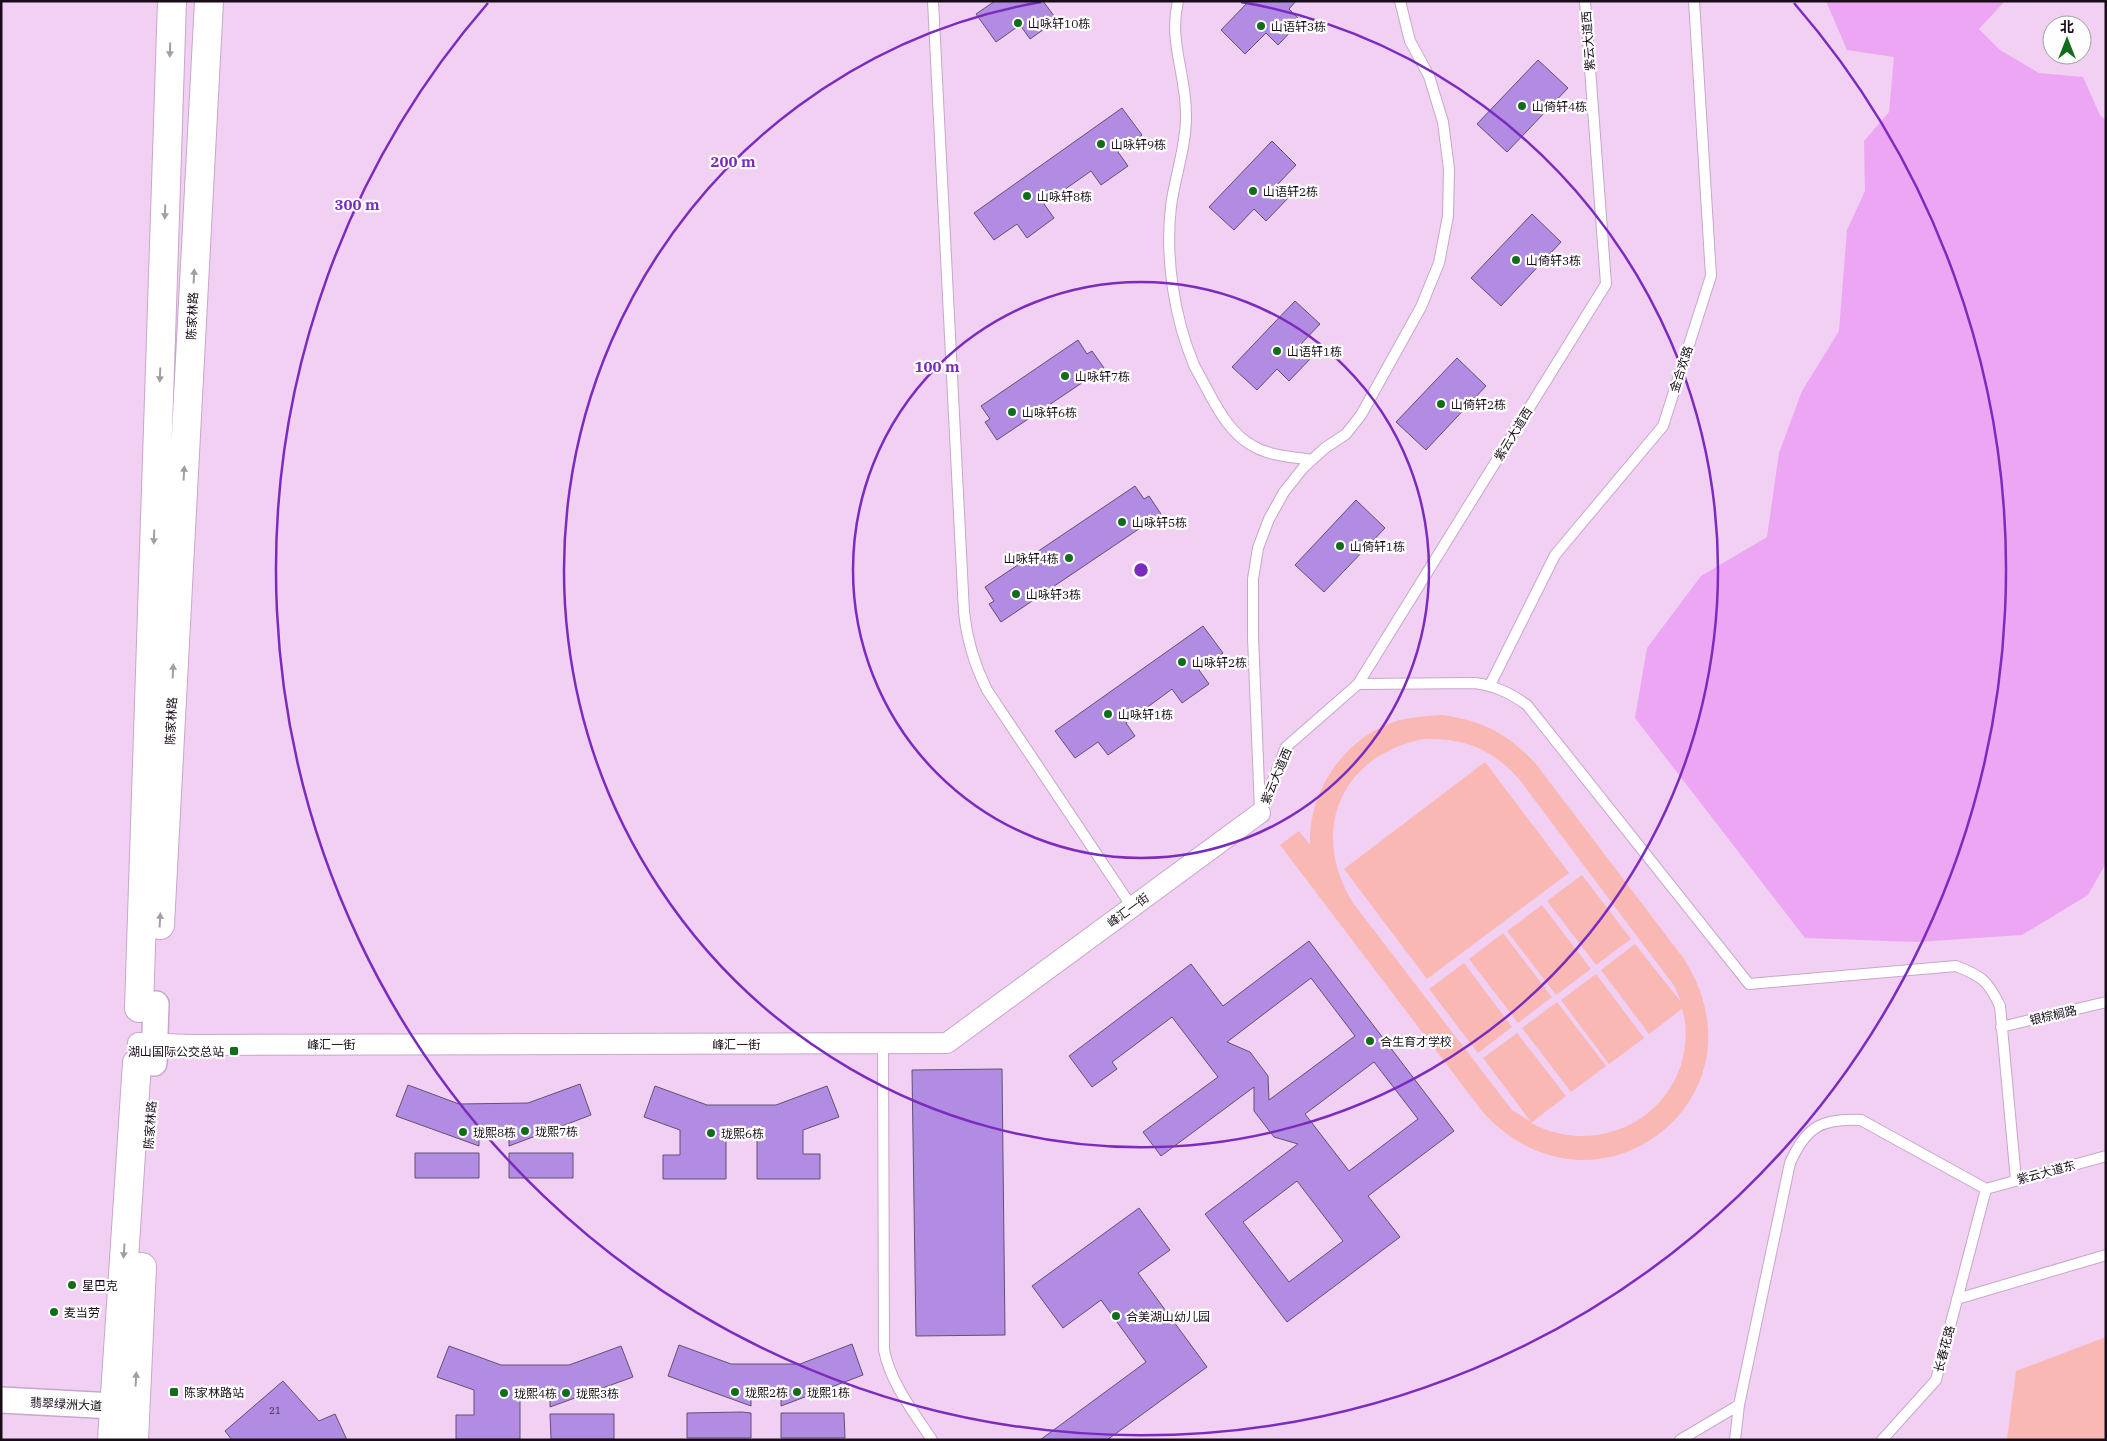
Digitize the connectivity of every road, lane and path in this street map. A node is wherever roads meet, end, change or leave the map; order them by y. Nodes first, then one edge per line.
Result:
1 (172, 1) edge
2 (209, 1) edge
3 (933, 1) edge
4 (1178, 1) edge
5 (1400, 1) edge
6 (1585, 1) edge
7 (1694, 1) edge
8 (1312, 460) junction
9 (1358, 684) junction
10 (1490, 685) junction
11 (1260, 813) junction
12 (1132, 907) junction
13 (2106, 1002) edge
14 (147, 1006) junction
15 (2001, 1028) junction
16 (883, 1043) junction
17 (146, 1053) junction
18 (2106, 1156) edge
19 (2016, 1180) junction
20 (1986, 1189) junction
21 (2106, 1255) edge
22 (1957, 1298) junction
23 (1, 1400) edge
24 (1739, 1404) junction
25 (114, 1406) junction
26 (126, 1437) edge
27 (932, 1440) edge
28 (1680, 1440) edge
29 (1735, 1440) edge
30 (1882, 1440) edge

1 -> 14 main road, 陈家林路
14 -> 2 main road, 陈家林路
3 - 12 lane
4 - 8 lane
5 - 8 lane
6 - 9 lane, 紫云大道西
7 - 10 lane, 金合欢路
8 - 11 lane
9 - 10 lane
9 - 11 lane, 紫云大道西
10 - 15 lane
11 - 12 street, 峰汇一街
12 - 16 street, 峰汇一街
13 - 15 lane, 银棕榈路
14 - 17 street, 陈家林路
15 - 19 lane
16 - 17 street, 峰汇一街
16 - 27 lane
17 -> 25 main road, 陈家林路
26 -> 17 main road, 陈家林路
18 - 19 lane, 紫云大道东
19 - 20 lane, 紫云大道东
20 - 22 lane, 长春花路
20 - 24 lane
21 - 22 lane
22 - 30 lane, 长春花路
23 - 25 street, 翡翠绿洲大道
24 - 28 lane
24 - 29 lane
25 - 26 main road, 陈家林路

